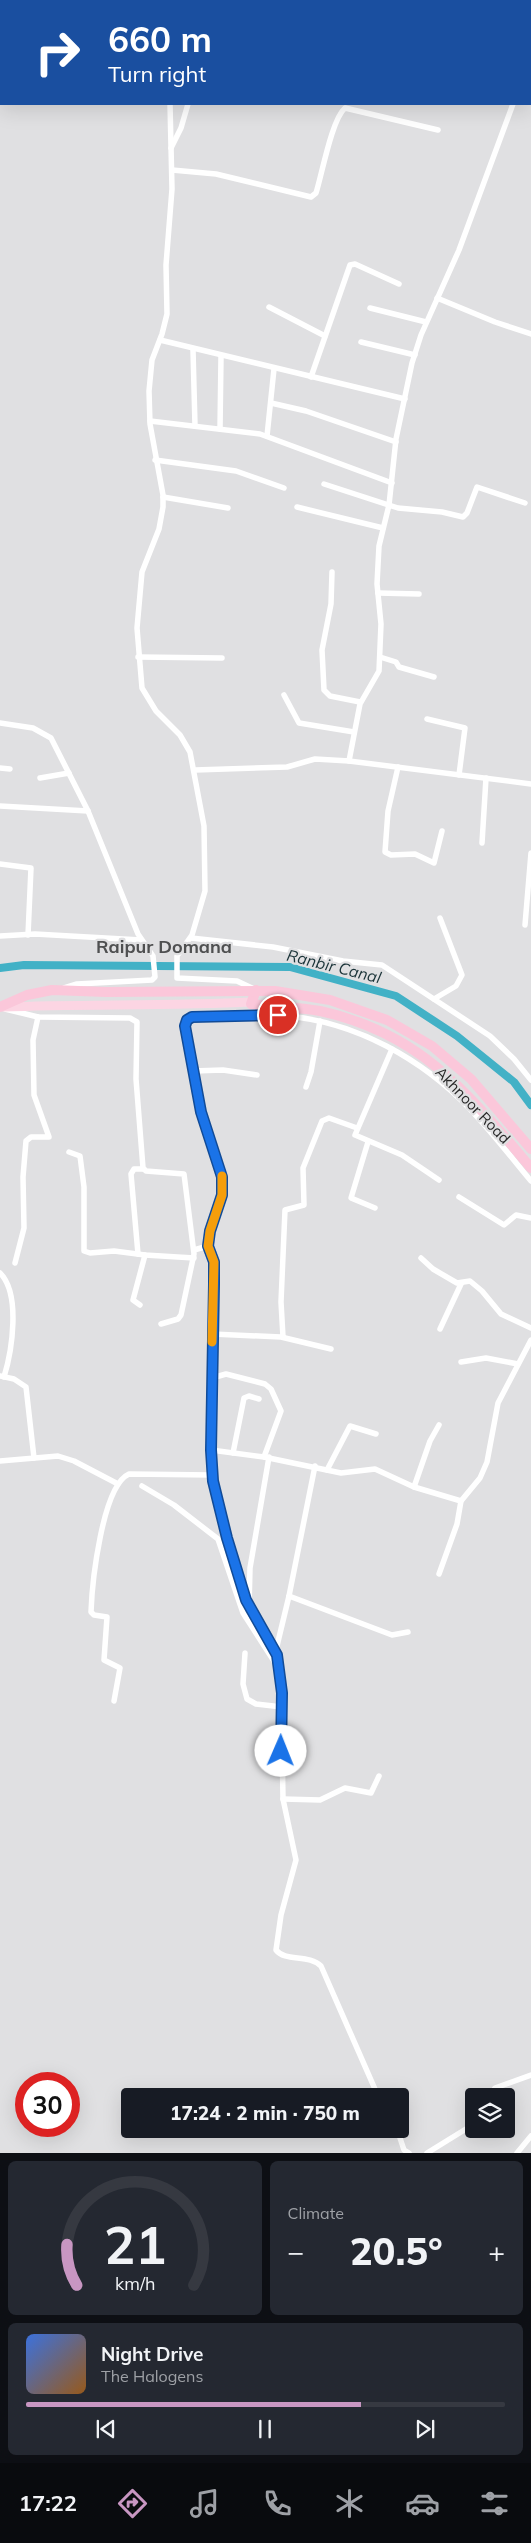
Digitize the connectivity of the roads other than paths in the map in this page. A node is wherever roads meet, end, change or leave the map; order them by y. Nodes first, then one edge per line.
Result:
1 (170, 105) edge
2 (188, 105) edge
3 (513, 105) edge
4 (438, 130) dead end
5 (171, 149) junction
6 (172, 170) junction
7 (399, 284) dead end
8 (437, 298) junction
9 (269, 307) dead end
10 (370, 308) dead end
11 (426, 322) junction
12 (531, 334) edge
13 (326, 336) junction
14 (160, 340) junction
15 (361, 342) dead end
16 (194, 350) junction
17 (415, 355) junction
18 (221, 356) junction
19 (274, 369) junction
20 (311, 377) junction
21 (405, 399) junction
22 (271, 403) junction
23 (150, 421) junction
24 (195, 426) junction
25 (220, 429) junction
26 (268, 436) junction
27 (396, 442) junction
28 (155, 460) junction
29 (392, 483) junction
30 (324, 484) dead end
31 (284, 488) dead end
32 (163, 497) junction
33 (526, 503) dead end
34 (389, 505) junction
35 (297, 507) dead end
36 (228, 508) dead end
37 (384, 528) junction
38 (332, 572) dead end
39 (378, 593) junction
40 (419, 594) dead end
41 (138, 657) junction
42 (380, 657) junction
43 (222, 658) dead end
44 (434, 677) dead end
45 (284, 695) dead end
46 (360, 702) junction
47 (427, 719) dead end
48 (0, 722) edge
49 (354, 732) junction
50 (349, 761) junction
51 (398, 767) junction
52 (0, 768) edge
53 (10, 769) dead end
54 (195, 770) junction
55 (69, 773) junction
56 (459, 775) junction
57 (40, 778) dead end
58 (486, 778) junction
59 (531, 784) edge
60 (0, 806) edge
61 (88, 812) junction
62 (442, 831) dead end
63 (482, 843) dead end
64 (531, 853) edge
65 (0, 864) edge
66 (440, 918) dead end
67 (526, 925) dead end
68 (28, 935) junction
69 (0, 936) edge
70 (191, 938) junction
71 (141, 940) junction
72 (60, 990) junction
73 (256, 990) junction
74 (434, 999) junction
75 (252, 1002) junction
76 (0, 1008) edge
77 (38, 1017) junction
78 (320, 1022) junction
79 (392, 1049) junction
80 (193, 1071) junction
81 (257, 1075) dead end
82 (531, 1080) edge
83 (306, 1086) dead end
84 (357, 1128) junction
85 (368, 1142) junction
86 (531, 1149) edge
87 (69, 1152) dead end
88 (531, 1168) edge
89 (143, 1169) junction
90 (439, 1180) dead end
91 (531, 1181) edge
92 (459, 1197) dead end
93 (375, 1208) dead end
94 (531, 1218) edge
95 (208, 1246) junction
96 (194, 1250) junction
97 (142, 1255) junction
98 (194, 1258) junction
99 (421, 1258) dead end
100 (15, 1263) dead end
101 (0, 1273) edge
102 (461, 1284) junction
103 (140, 1305) dead end
104 (161, 1324) dead end
105 (531, 1328) edge
106 (440, 1329) dead end
107 (212, 1334) junction
108 (283, 1337) junction
109 (531, 1340) edge
110 (331, 1349) dead end
111 (461, 1362) dead end
112 (518, 1364) junction
113 (2, 1376) edge
114 (212, 1378) junction
115 (258, 1399) dead end
116 (439, 1424) dead end
117 (376, 1434) dead end
118 (211, 1450) junction
119 (233, 1453) junction
120 (266, 1457) junction
121 (34, 1458) junction
122 (0, 1462) edge
123 (315, 1466) junction
124 (327, 1470) junction
125 (212, 1475) junction
126 (118, 1484) junction
127 (142, 1486) dead end
128 (414, 1487) junction
129 (461, 1501) junction
130 (439, 1574) dead end
131 (289, 1596) junction
132 (249, 1608) junction
133 (408, 1632) dead end
134 (276, 1650) junction
135 (245, 1653) dead end
136 (279, 1670) junction
137 (114, 1701) dead end
138 (282, 1707) junction
139 (380, 1776) dead end
140 (283, 1799) junction
141 (531, 2075) edge
142 (374, 2088) edge
143 (495, 2088) edge
144 (465, 2130) edge
145 (531, 2136) edge
146 (400, 2138) edge
147 (409, 2153) edge
148 (427, 2153) edge
149 (517, 2153) edge

1 - 5 street
2 - 5 street
3 - 8 street
4 - 6 street
5 - 6 street
6 - 14 street
7 - 13 street
8 - 11 street
8 - 12 street
9 - 13 street
10 - 11 street
11 - 17 street
13 - 20 street
14 - 16 street
14 - 23 street
15 - 17 street
16 - 18 street
16 - 24 street
17 - 21 street
18 - 19 street
18 - 25 street
19 - 20 street
19 - 22 street
20 - 21 street
21 - 27 street
22 - 26 street
22 - 27 street
23 - 24 street
23 - 28 street
24 - 25 street
25 - 26 street
26 - 29 street
27 - 29 street
28 - 31 street
28 - 32 street
29 - 34 street
30 - 34 street
32 - 36 street
32 - 41 street
33 - 34 street
34 - 37 street
35 - 37 street
37 - 39 street
38 - 46 street
39 - 40 street
39 - 42 street
41 - 43 street
41 - 54 street
42 - 44 street
42 - 46 street
45 - 49 street
46 - 49 street
47 - 56 street
48 - 55 street
49 - 50 street
50 - 51 street
50 - 54 street
51 - 56 street
51 - 62 street
52 - 53 street
54 - 70 street
55 - 57 street
55 - 61 street
56 - 58 street
58 - 59 street
58 - 63 street
60 - 61 street
61 - 71 street
64 - 67 street
65 - 68 street
66 - 74 street
68 - 69 street
68 - 71 street
70 - 73 street
70 - 74 street
71 - 72 street
72 - 73 highway, Akhnoor Road
72 - 76 highway, Akhnoor Road
73 - 75 highway
73 - 86 highway, Akhnoor Road
74 - 82 street
75 - 76 main road
75 - 88 highway, Akhnoor Road
76 - 77 street
77 - 89 street
77 - 100 street
78 - 79 street
78 - 80 street
78 - 83 street
79 - 84 street
79 - 91 street
80 - 81 street
80 - 95 street
84 - 85 street
84 - 108 street
85 - 90 street
85 - 93 street
87 - 97 street
89 - 96 street
89 - 97 street
92 - 94 street
95 - 96 street
95 - 107 street
96 - 98 street
97 - 98 street
97 - 103 street
98 - 104 street
99 - 102 street
101 - 113 street
102 - 105 street
102 - 106 street
107 - 108 street
107 - 114 street
108 - 110 street
109 - 112 street
111 - 112 street
112 - 129 street
113 - 121 street
114 - 118 street
114 - 120 street
115 - 119 street
116 - 128 street
117 - 124 street
118 - 119 street
118 - 125 street
119 - 120 street
120 - 123 street
120 - 132 street
121 - 122 street
121 - 126 street
123 - 124 street
123 - 131 street
124 - 128 street
125 - 126 street
125 - 132 street
126 - 137 street
127 - 136 street
128 - 129 street
129 - 130 street
131 - 133 street
131 - 134 street
132 - 134 street
134 - 136 street
135 - 138 street
136 - 138 street
138 - 140 street
139 - 140 street
140 - 142 street
141 - 143 street
144 - 148 street
145 - 149 street
146 - 147 street

